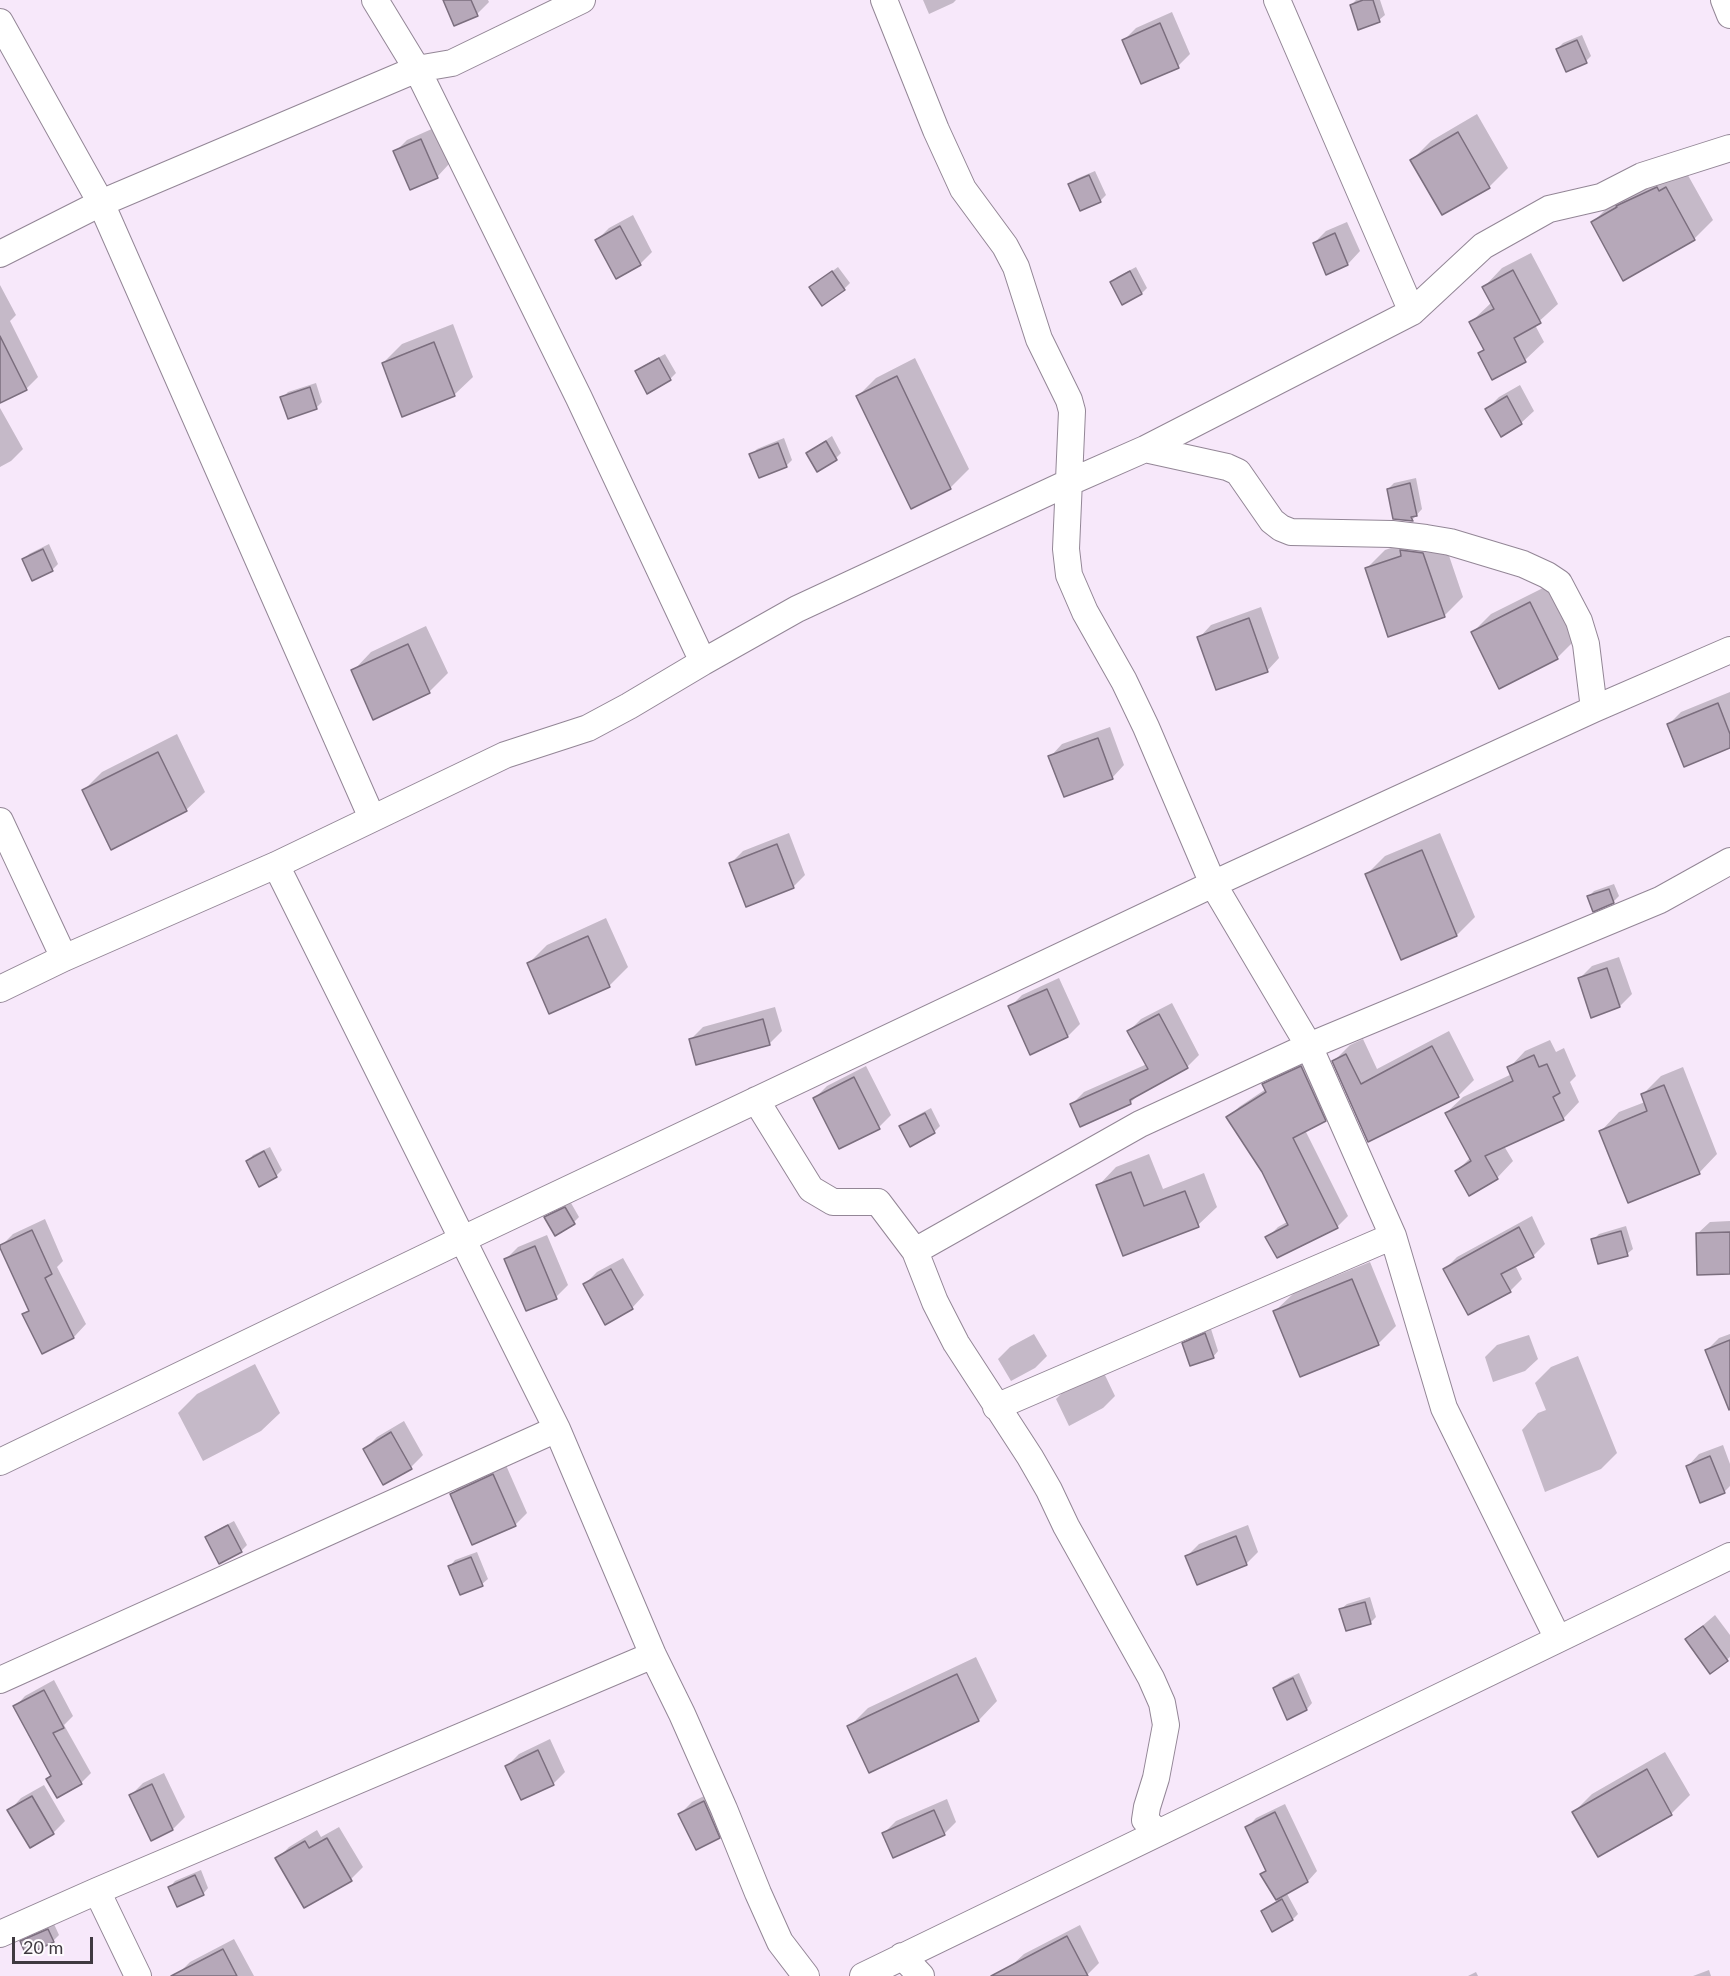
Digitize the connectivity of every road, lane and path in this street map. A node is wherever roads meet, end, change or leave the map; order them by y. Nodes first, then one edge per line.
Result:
1 (375, 0) edge
2 (582, 0) edge
3 (884, 0) edge
4 (1277, 0) edge
5 (1724, 0) edge
6 (1730, 15) edge
7 (0, 22) edge
8 (417, 69) junction
9 (1730, 148) edge
10 (101, 203) junction
11 (0, 254) edge
12 (1412, 312) junction
13 (1145, 449) junction
14 (1070, 482) junction
15 (1730, 650) edge
16 (703, 662) junction
17 (1594, 709) junction
18 (372, 818) junction
19 (0, 821) edge
20 (1730, 861) edge
21 (276, 865) junction
22 (1213, 884) junction
23 (64, 958) junction
24 (0, 989) edge
25 (1309, 1046) junction
26 (756, 1100) junction
27 (1393, 1236) junction
28 (463, 1239) junction
29 (915, 1251) junction
30 (996, 1407) junction
31 (558, 1429) junction
32 (0, 1462) edge
33 (1730, 1556) edge
34 (1558, 1639) junction
35 (653, 1654) junction
36 (0, 1680) edge
37 (1158, 1832) junction
38 (97, 1891) junction
39 (0, 1934) edge
40 (902, 1956) junction
41 (138, 1976) edge
42 (806, 1976) edge
43 (863, 1976) edge
44 (921, 1976) edge

1 - 8 street
2 - 8 street
3 - 14 street
4 - 12 street
5 - 6 street
7 - 10 street
8 - 10 street
8 - 16 street
9 - 12 street
10 - 11 street
10 - 18 street
12 - 13 street
13 - 14 street
13 - 17 street
14 - 16 street
14 - 22 street
15 - 17 street
16 - 18 street
17 - 22 street
18 - 21 street
19 - 23 street
20 - 25 street
21 - 23 street
21 - 28 street
22 - 25 street
22 - 26 street
23 - 24 street
25 - 27 street
25 - 29 street
26 - 28 street
26 - 29 street
27 - 30 street
27 - 34 street
28 - 31 street
28 - 32 street
29 - 30 street
30 - 37 street
31 - 35 street
31 - 36 street
33 - 34 street
34 - 37 street
35 - 38 street
35 - 42 street
37 - 40 street
38 - 39 street
38 - 41 street
40 - 43 street
40 - 44 street

